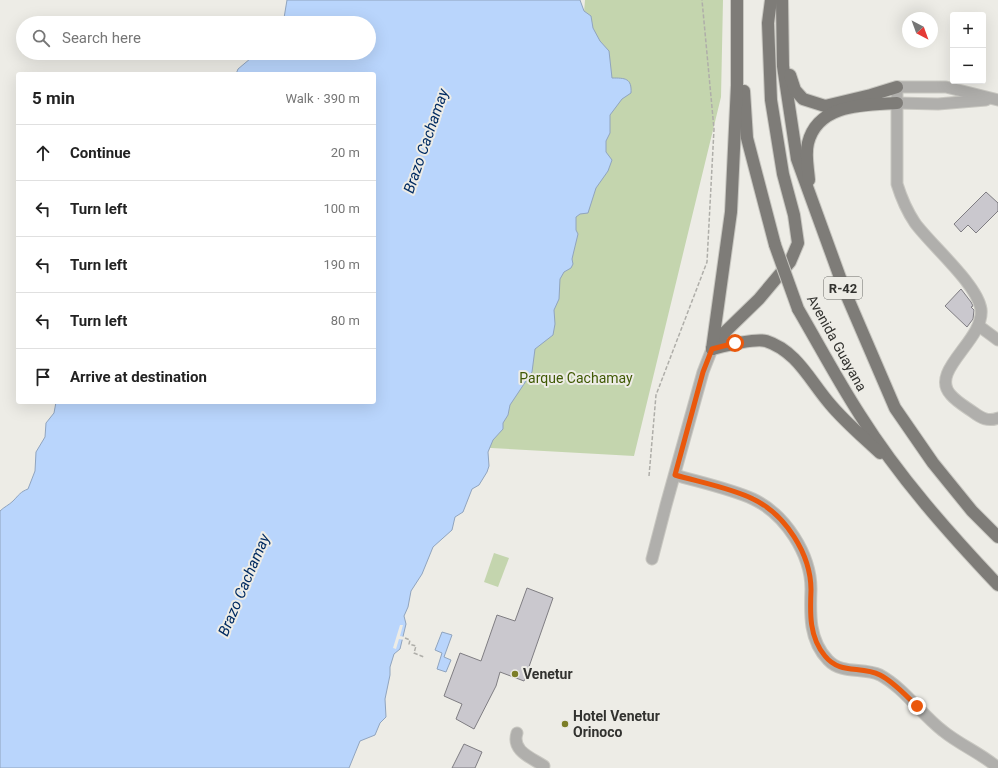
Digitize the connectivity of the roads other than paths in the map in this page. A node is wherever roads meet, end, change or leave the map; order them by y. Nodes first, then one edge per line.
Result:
1 (737, 0) edge
2 (771, 0) edge
3 (782, 0) edge
4 (784, 33) junction
5 (897, 87) junction
6 (997, 100) edge
7 (897, 103) junction
8 (811, 201) junction
9 (979, 326) junction
10 (998, 340) edge
11 (712, 349) junction
12 (998, 418) edge
13 (898, 470) junction
14 (675, 475) junction
15 (998, 537) edge
16 (652, 559) dead end
17 (998, 585) edge
18 (517, 733) dead end
19 (544, 766) dead end
20 (998, 768) edge

1 - 11 main road
1 - 13 main road, Avenida Guayana, bridge
2 - 11 main road
3 - 4 main road, Avenida Guayana / R-42
4 - 5 main road
4 - 8 main road, Avenida Guayana / R-42
5 - 6 street
5 - 7 street
6 - 7 street
7 - 8 main road
7 - 9 street
8 - 15 main road, Avenida Guayana / R-42
9 - 10 street
9 - 12 street
11 - 13 main road
11 - 14 street
13 - 17 main road, Avenida Guayana
14 - 16 street
14 - 20 street
18 - 19 street

